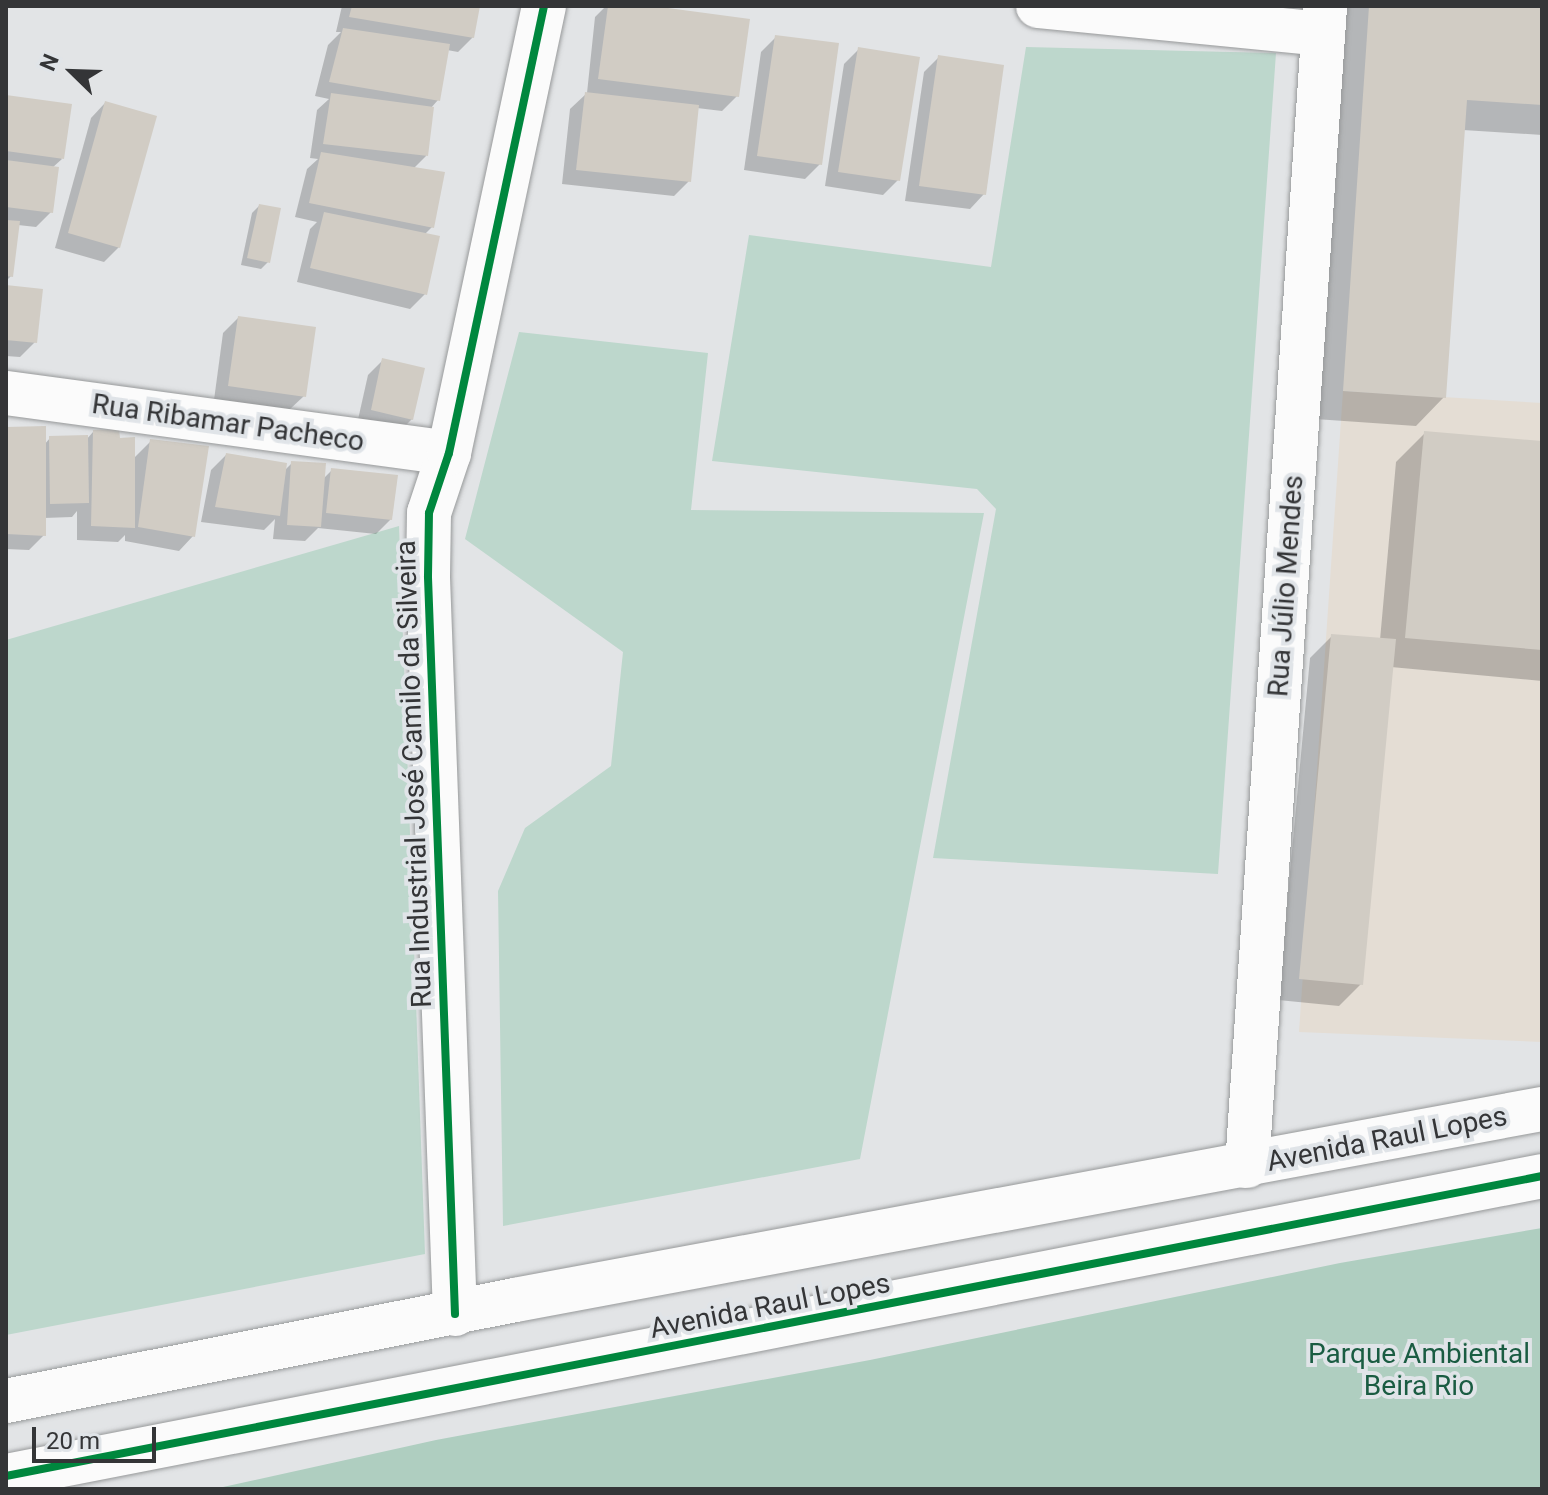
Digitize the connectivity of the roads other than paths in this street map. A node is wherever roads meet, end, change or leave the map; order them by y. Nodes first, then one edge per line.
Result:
1 (544, 6) edge
2 (1038, 6) edge
3 (1324, 20) edge
4 (6, 393) edge
5 (449, 453) junction
6 (1542, 1109) edge
7 (1247, 1166) junction
8 (1542, 1176) edge
9 (455, 1314) junction
10 (6, 1401) edge
11 (6, 1476) edge

1 - 5 street, Rua Industrial José Camilo da Silveira
2 - 3 street
3 - 7 street, Rua Júlio Mendes
4 - 5 street, Rua Ribamar Pacheco
5 - 9 street, Rua Industrial José Camilo da Silveira
6 - 7 street, Avenida Raul Lopes
7 - 9 street, Avenida Raul Lopes
8 - 11 street, Avenida Raul Lopes
9 - 10 street, Avenida Raul Lopes

